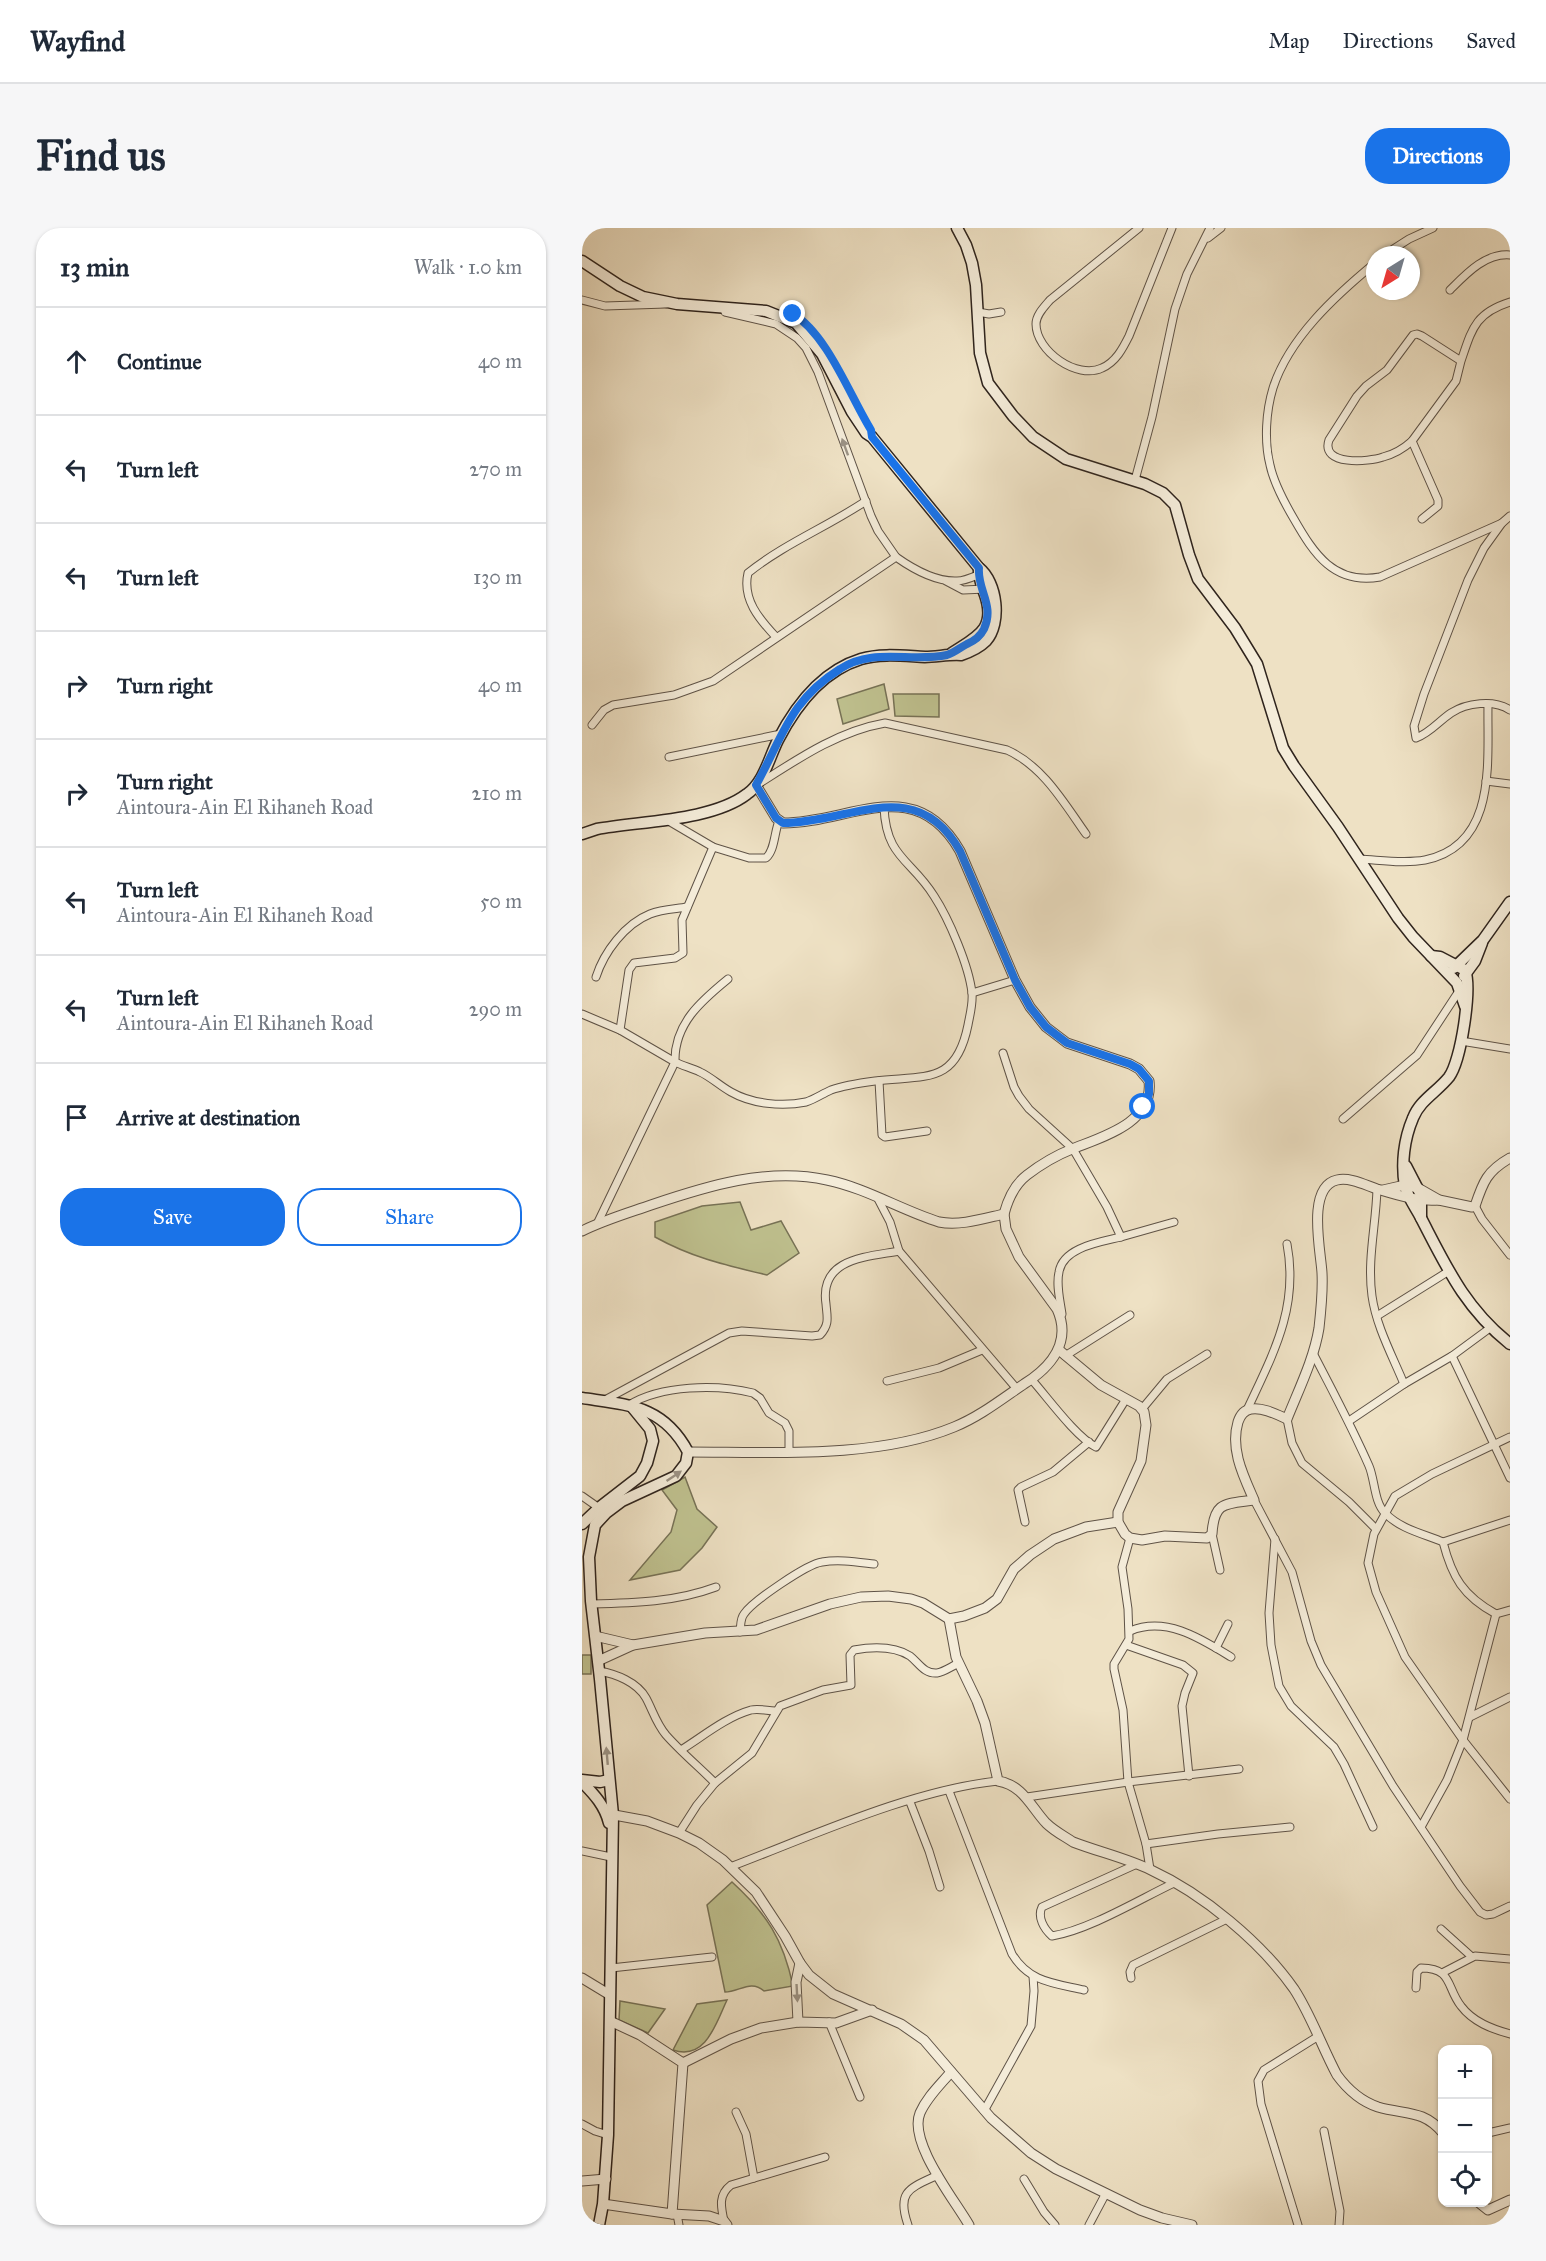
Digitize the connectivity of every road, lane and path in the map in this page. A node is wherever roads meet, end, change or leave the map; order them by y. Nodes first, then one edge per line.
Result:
1 (957, 228) edge
2 (1139, 228) edge
3 (1172, 228) edge
4 (1210, 228) edge
5 (1221, 228) edge
6 (1433, 228) edge
7 (1206, 240) junction
8 (1397, 246) edge
9 (1510, 255) edge
10 (582, 261) edge
11 (1366, 270) edge
12 (1450, 290) dead end
13 (582, 300) edge
14 (1510, 302) edge
15 (677, 304) junction
16 (718, 306) junction
17 (978, 312) junction
18 (1001, 312) dead end
19 (1461, 362) junction
20 (1412, 441) junction
21 (1135, 480) junction
22 (866, 501) junction
23 (1510, 516) edge
24 (1422, 519) dead end
25 (1502, 523) junction
26 (896, 556) junction
27 (981, 572) junction
28 (941, 578) junction
29 (987, 589) junction
30 (776, 637) junction
31 (1488, 704) junction
32 (1510, 710) edge
33 (592, 725) dead end
34 (782, 734) junction
35 (669, 757) dead end
36 (1486, 781) junction
37 (1510, 784) edge
38 (756, 785) junction
39 (884, 807) junction
40 (665, 819) junction
41 (779, 821) junction
42 (582, 834) edge
43 (1086, 834) dead end
44 (713, 848) junction
45 (1360, 859) junction
46 (1510, 902) edge
47 (687, 907) junction
48 (1483, 940) junction
49 (1431, 956) junction
50 (1458, 965) junction
51 (1448, 972) junction
52 (1467, 974) junction
53 (596, 977) dead end
54 (728, 979) dead end
55 (1015, 980) junction
56 (1458, 987) junction
57 (972, 993) junction
58 (1465, 1006) junction
59 (582, 1014) edge
60 (620, 1030) junction
61 (1461, 1041) junction
62 (1510, 1049) edge
63 (1003, 1053) dead end
64 (675, 1062) junction
65 (879, 1081) junction
66 (1343, 1119) dead end
67 (927, 1131) dead end
68 (1073, 1149) junction
69 (1510, 1158) edge
70 (1404, 1163) junction
71 (1405, 1185) junction
72 (1418, 1188) junction
73 (1380, 1190) junction
74 (876, 1197) junction
75 (1410, 1198) junction
76 (1422, 1200) junction
77 (1439, 1200) junction
78 (1475, 1206) junction
79 (1004, 1214) junction
80 (1422, 1219) junction
81 (1174, 1222) dead end
82 (597, 1224) junction
83 (582, 1231) edge
84 (1121, 1237) junction
85 (1287, 1244) dead end
86 (899, 1251) junction
87 (1510, 1255) edge
88 (1449, 1271) junction
89 (1130, 1315) dead end
90 (1377, 1316) junction
91 (1062, 1321) junction
92 (1490, 1328) junction
93 (1510, 1344) edge
94 (982, 1350) junction
95 (1062, 1353) junction
96 (1313, 1353) junction
97 (1207, 1354) dead end
98 (1452, 1356) junction
99 (1032, 1380) junction
100 (887, 1382) dead end
101 (1404, 1384) junction
102 (1017, 1389) junction
103 (582, 1398) edge
104 (1126, 1399) junction
105 (601, 1401) junction
106 (629, 1405) junction
107 (1142, 1409) junction
108 (1247, 1410) junction
109 (1287, 1419) junction
110 (1349, 1421) junction
111 (675, 1433) junction
112 (651, 1436) junction
113 (1510, 1437) edge
114 (1089, 1442) junction
115 (1494, 1444) junction
116 (789, 1451) junction
117 (688, 1452) junction
118 (638, 1478) junction
119 (1510, 1478) edge
120 (645, 1490) junction
121 (582, 1496) edge
122 (1254, 1500) junction
123 (603, 1510) junction
124 (1386, 1514) junction
125 (1510, 1520) edge
126 (1025, 1522) dead end
127 (1118, 1522) junction
128 (582, 1524) edge
129 (1376, 1529) junction
130 (1212, 1534) junction
131 (1130, 1538) junction
132 (1275, 1539) junction
133 (1443, 1542) junction
134 (873, 1564) dead end
135 (1220, 1570) dead end
136 (582, 1579) edge
137 (716, 1587) dead end
138 (591, 1603) junction
139 (1510, 1610) edge
140 (1496, 1614) junction
141 (949, 1619) junction
142 (1228, 1624) dead end
143 (1130, 1631) junction
144 (740, 1632) junction
145 (595, 1636) junction
146 (633, 1645) junction
147 (1126, 1645) junction
148 (1216, 1648) junction
149 (1231, 1657) dead end
150 (959, 1663) junction
151 (599, 1666) junction
152 (1510, 1697) edge
153 (775, 1711) junction
154 (1470, 1717) junction
155 (1463, 1740) junction
156 (681, 1750) junction
157 (1239, 1770) dead end
158 (1189, 1776) junction
159 (609, 1780) junction
160 (582, 1781) edge
161 (998, 1781) junction
162 (1128, 1782) junction
163 (715, 1783) junction
164 (949, 1791) junction
165 (1027, 1797) junction
166 (1510, 1799) edge
167 (910, 1802) junction
168 (610, 1814) junction
169 (1290, 1827) dead end
170 (1373, 1827) dead end
171 (1421, 1827) junction
172 (680, 1833) junction
173 (1146, 1844) junction
174 (582, 1851) edge
175 (611, 1857) junction
176 (1137, 1864) junction
177 (730, 1867) junction
178 (1150, 1869) junction
179 (1174, 1882) junction
180 (940, 1887) dead end
181 (1510, 1906) edge
182 (1227, 1919) junction
183 (1441, 1929) dead end
184 (712, 1957) dead end
185 (1472, 1957) junction
186 (1510, 1959) edge
187 (800, 1963) junction
188 (611, 1968) junction
189 (1442, 1972) junction
190 (1033, 1976) junction
191 (582, 1978) edge
192 (1131, 1978) dead end
193 (1416, 1988) dead end
194 (1084, 1990) dead end
195 (610, 1995) junction
196 (872, 2010) junction
197 (610, 2021) junction
198 (798, 2022) junction
199 (829, 2022) junction
200 (1510, 2034) edge
201 (1317, 2037) junction
202 (683, 2063) junction
203 (951, 2072) junction
204 (860, 2097) dead end
205 (984, 2111) junction
206 (736, 2112) dead end
207 (582, 2124) edge
208 (1510, 2128) edge
209 (1438, 2129) edge
210 (1324, 2131) dead end
211 (1492, 2132) edge
212 (609, 2135) junction
213 (825, 2157) dead end
214 (938, 2175) junction
215 (754, 2178) junction
216 (606, 2179) junction
217 (1024, 2179) dead end
218 (582, 2181) edge
219 (1106, 2193) junction
220 (1510, 2200) edge
221 (603, 2204) junction
222 (1484, 2207) edge
223 (675, 2214) junction
224 (725, 2223) edge
225 (599, 2225) edge
226 (679, 2225) edge
227 (908, 2225) edge
228 (969, 2225) edge
229 (1055, 2225) edge
230 (1089, 2225) edge
231 (1192, 2225) edge
232 (1298, 2225) edge
233 (1339, 2225) edge

1 - 17 main road
2 - 3 street
4 - 7 street
5 - 7 street
6 - 8 street
7 - 21 street
9 - 12 street
10 - 15 main road
11 - 25 street
13 - 15 street
14 - 19 street
15 - 16 main road
22 -> 16 street
16 - 27 main road
17 - 18 street
17 - 21 main road
19 - 20 street
19 - 20 street
20 - 24 street
21 - 45 main road
22 - 26 street
22 - 30 street
23 - 25 street
25 - 31 street
26 - 28 street
26 - 30 street
27 - 28 street
27 - 29 main road
28 - 29 street
29 - 34 main road
30 - 33 street
31 - 32 street
31 - 36 street
34 - 35 street
34 - 38 main road
36 - 37 street
36 - 45 street
38 - 40 main road
38 - 41 street
38 - 43 street
39 - 41 street
39 - 55 street
39 - 57 street
40 - 42 main road
40 - 44 street
41 - 44 street
44 - 47 street
45 - 49 main road
46 - 48 main road
47 - 53 street
47 - 60 street
48 - 50 main road
48 - 52 main road
49 - 50 main road
49 - 51 main road
50 - 51 main road
50 - 52 main road
51 - 56 main road
52 - 56 main road
52 - 58 main road
54 - 64 street
55 - 57 street
55 - 68 street
56 - 58 main road
56 - 66 street
57 - 65 street
58 - 61 main road
59 - 60 street
60 - 64 street
61 - 62 street
61 - 70 main road
63 - 68 street
64 - 65 street
64 - 82 street
65 - 67 street
68 - 79 street
68 - 84 street
69 - 78 street
70 - 71 main road
70 - 72 main road
71 - 72 street
71 - 73 street
71 - 75 main road
72 - 76 main road
72 - 77 street
73 - 75 street
73 - 90 street
73 - 96 street
74 - 79 street
74 - 82 street
74 - 86 street
75 - 76 street
75 - 80 main road
76 - 77 street
76 - 80 main road
77 - 78 street
78 - 87 street
79 - 91 street
80 - 88 main road
81 - 84 street
82 - 83 street
84 - 91 street
85 - 108 street
86 - 94 street
86 - 105 street
88 - 90 street
88 - 92 main road
89 - 95 street
90 - 101 street
91 - 95 street
92 - 93 main road
92 - 98 street
94 - 100 street
94 - 102 street
95 - 99 street
95 - 104 street
96 - 109 street
96 - 110 street
97 - 107 street
98 - 101 street
98 - 115 street
99 - 102 street
99 - 114 street
101 - 110 street
102 - 116 street
103 - 105 main road
104 - 107 street
104 - 114 street
105 - 106 main road
106 - 111 main road
106 - 112 main road
106 - 116 street
107 - 127 street
108 - 109 street
108 - 122 street
109 - 129 street
110 - 124 street
111 - 112 main road
111 - 117 main road
112 - 118 main road
113 - 115 street
114 - 126 street
115 - 119 street
115 - 124 street
116 - 117 street
120 -> 117 main road
118 - 120 main road
118 - 123 main road
120 - 123 main road
121 - 123 street
122 - 130 street
122 - 132 street
123 - 128 main road
123 - 138 main road
124 - 129 street
124 - 133 street
125 - 133 street
127 - 131 street
127 - 141 street
129 - 155 street
130 - 131 street
130 - 135 street
131 - 143 street
132 - 170 street
132 - 171 street
133 - 140 street
134 - 144 street
136 - 138 main road
137 - 138 street
138 - 145 main road
139 - 140 street
140 - 154 street
141 - 144 street
141 - 150 street
142 - 148 street
143 - 147 street
143 - 148 street
144 - 146 street
145 - 146 street
145 - 151 main road
146 - 151 street
147 - 158 street
147 - 162 street
148 - 149 street
150 - 153 street
150 - 161 street
151 - 156 street
159 -> 151 main road
152 - 154 street
153 - 156 street
153 - 163 street
154 - 155 street
155 - 166 street
155 - 171 street
156 - 163 street
157 - 158 street
158 - 162 street
159 - 160 main road
159 - 168 main road
160 - 168 main road
161 - 164 street
161 - 165 street
162 - 165 street
162 - 173 street
163 - 172 street
164 - 167 street
164 - 190 street
165 - 176 street
167 - 177 street
167 - 180 street
168 - 172 street
168 - 175 main road
169 - 173 street
171 - 181 street
172 - 177 street
173 - 178 street
174 - 175 street
175 - 188 main road
176 - 178 street
176 - 179 street
177 - 187 street
178 - 179 street
179 - 182 street
182 - 192 street
182 - 201 street
183 - 185 street
184 - 188 street
185 - 186 street
185 - 189 street
187 - 196 street
187 -> 198 street
188 - 195 main road
189 - 193 street
189 - 200 street
190 - 194 street
190 - 205 street
191 - 195 street
195 - 197 main road
196 - 199 street
196 - 203 street
197 - 202 street
197 - 212 main road
198 - 199 street
198 - 202 street
199 - 204 street
201 - 209 street
201 - 232 street
202 - 223 street
203 - 205 street
203 - 214 street
205 - 219 street
206 - 215 street
207 - 212 street
208 - 211 street
210 - 233 street
212 - 216 main road
213 - 215 street
214 - 227 street
214 - 228 street
215 - 224 street
216 - 218 street
216 - 221 main road
217 - 229 street
219 - 230 street
219 - 231 street
220 - 222 street
221 - 223 street
221 - 225 main road
223 - 224 street
223 - 226 street

